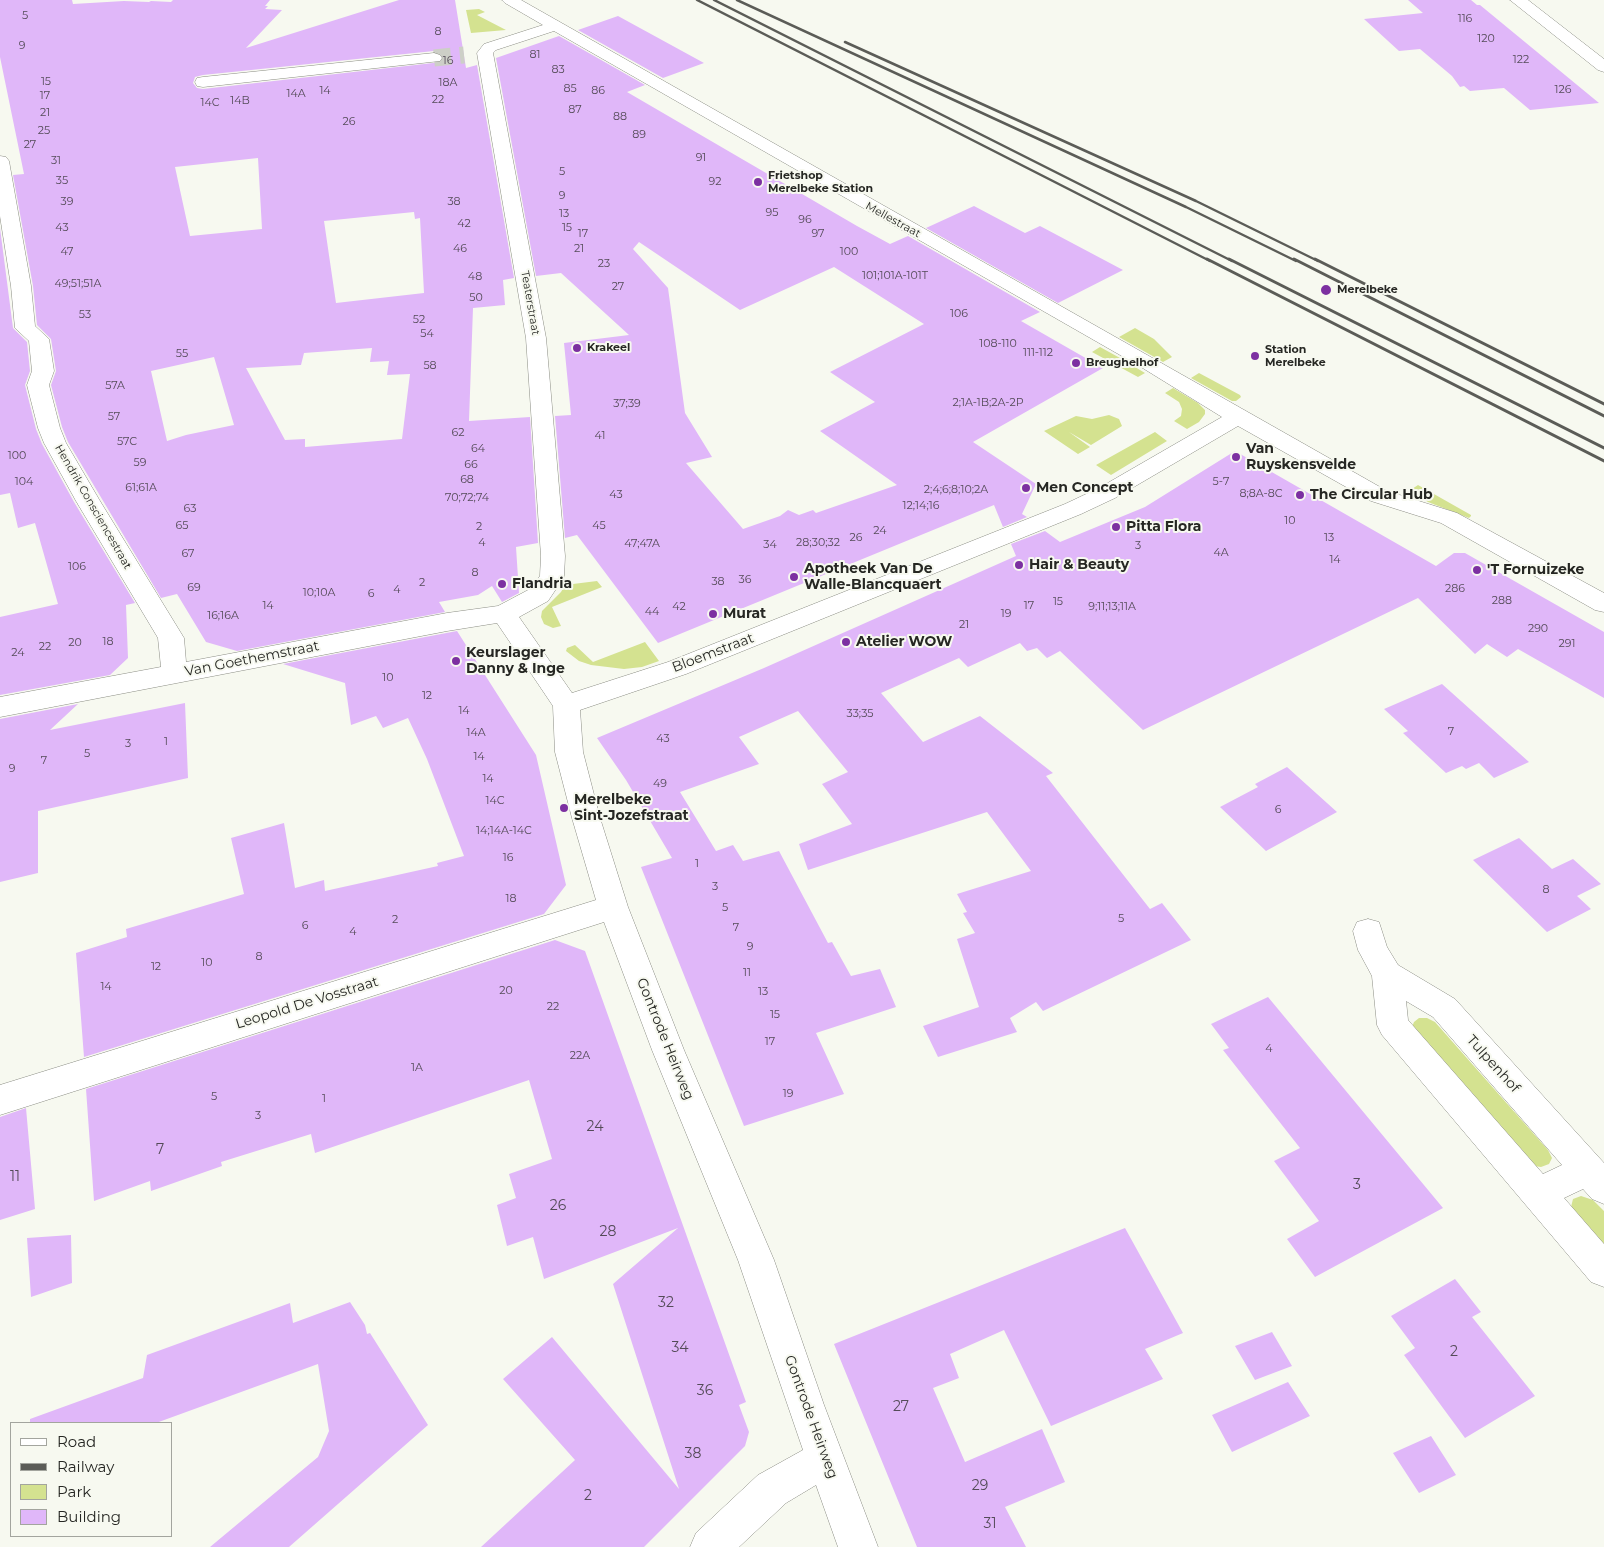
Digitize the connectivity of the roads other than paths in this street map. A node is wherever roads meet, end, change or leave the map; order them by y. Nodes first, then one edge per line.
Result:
1 (510, 0) edge
2 (1518, 0) edge
3 (555, 26) junction
4 (434, 58) tunnel mouth
5 (1604, 67) edge
6 (203, 82) dead end
7 (0, 161) edge
8 (1238, 417) junction
9 (1604, 604) edge
10 (504, 614) junction
11 (174, 673) junction
12 (566, 705) junction
13 (0, 707) edge
14 (613, 907) junction
15 (1368, 931) dead end
16 (1386, 974) junction
17 (0, 1100) edge
18 (1596, 1179) edge
19 (1538, 1194) junction
20 (1604, 1270) edge
21 (825, 1458) junction
22 (710, 1547) edge
23 (858, 1547) edge

1 - 3 street, Mellestraat
2 - 5 street
3 - 8 street, Mellestraat
3 - 10 street, Teaterstraat
4 - 6 street
7 - 11 street, Hendrik Consciencestraat
8 - 9 street, Mellestraat
8 - 12 street, Bloemstraat
10 - 11 street, Van Goethemstraat
10 - 12 street
11 - 13 street, Van Goethemstraat
12 - 14 street, Gontrode Heirweg
14 - 17 street, Leopold De Vosstraat
14 - 21 street, Gontrode Heirweg
15 - 16 street
16 - 18 street, Tulpenhof
16 - 19 street
18 - 19 street, Tulpenhof
19 - 20 street
21 - 22 street
21 - 23 street, Gontrode Heirweg

